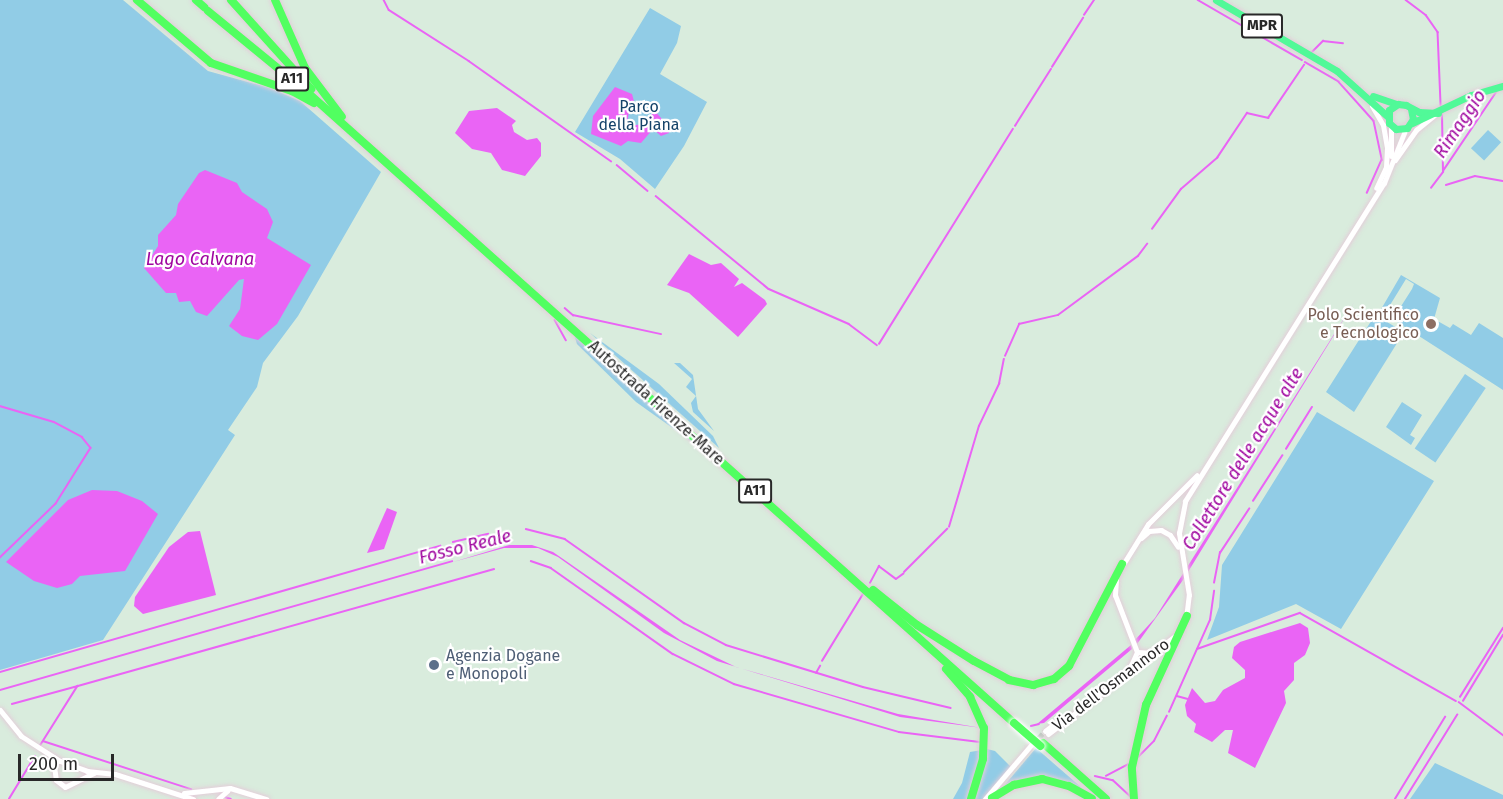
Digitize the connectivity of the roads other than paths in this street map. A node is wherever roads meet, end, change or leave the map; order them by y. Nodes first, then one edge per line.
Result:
1 (137, 0) edge
2 (196, 0) edge
3 (231, 0) edge
4 (275, 0) edge
5 (1216, 0) edge
6 (1501, 86) edge
7 (1358, 87) junction
8 (1396, 104) junction
9 (1411, 109) junction
10 (1440, 112) junction
11 (342, 117) junction
12 (1388, 117) junction
13 (1412, 123) junction
14 (1387, 125) junction
15 (1406, 128) junction
16 (373, 151) junction
17 (1392, 164) junction
18 (1330, 268) junction
19 (1204, 467) junction
20 (1131, 548) junction
21 (1180, 553) junction
22 (1122, 564) junction
23 (863, 585) junction
24 (1187, 616) junction
25 (1164, 646) junction
26 (1137, 652) junction
27 (0, 710) edge
28 (1037, 745) junction
29 (50, 755) junction
30 (65, 763) junction
31 (77, 767) junction
32 (56, 769) junction
33 (97, 772) junction
34 (78, 781) junction
35 (239, 791) junction
36 (183, 793) junction
37 (194, 799) edge
38 (218, 799) edge
39 (266, 799) edge
40 (971, 799) edge
41 (989, 799) edge
42 (1092, 799) edge
43 (1100, 799) edge
44 (1106, 799) edge
45 (1134, 799) edge

1 - 16 highway
2 - 16 highway, Autostrada Firenze-Mare / A11
3 - 11 highway, Autostrada Firenze-Mare / A11
4 - 11 highway
5 - 7 main road, MPR
6 - 10 main road, Via dell'Osmannoro
7 - 8 main road, MPR
7 - 12 main road, MPR
7 - 14 main road, MPR
8 - 9 main road, Via dell'Osmannoro
8 - 12 main road
9 - 10 main road, Via dell'Osmannoro
9 - 13 main road
10 - 13 main road, Via dell'Osmannoro
10 - 17 main road
11 - 23 highway, Autostrada Firenze-Mare / A11
12 - 14 main road, Via dell'Osmannoro
13 - 15 main road, Via dell'Osmannoro
14 - 15 main road
14 - 18 main road, Via dell'Osmannoro
15 - 17 main road, Via dell'Osmannoro
16 - 23 highway, Autostrada Firenze-Mare / A11
17 - 18 main road, Via dell'Osmannoro
18 - 19 main road, Via dell'Osmannoro
19 - 20 main road, Via dell'Osmannoro
19 - 21 main road, Via dell'Osmannoro
20 - 21 main road
20 - 22 main road, Via dell'Osmannoro
21 - 24 main road, Via dell'Osmannoro
22 - 23 highway
22 - 26 main road, Via dell'Osmannoro
23 - 28 highway, Autostrada Firenze-Mare / A11, bridge
23 - 40 highway
24 - 25 main road, Via dell'Osmannoro
24 - 45 highway
25 - 26 main road
25 - 26 main road, Via dell'Osmannoro
27 - 29 main road
28 - 41 main road
28 - 43 highway, Autostrada Firenze-Mare / A11
28 - 44 highway, Autostrada Firenze-Mare / A11
29 - 30 main road
29 - 32 main road
30 - 31 main road
30 - 32 main road
31 - 33 main road
31 - 34 main road
32 - 34 main road
33 - 34 main road
33 - 36 main road
35 - 36 main road
35 - 38 main road
35 - 39 main road
36 - 37 main road
41 - 42 highway

